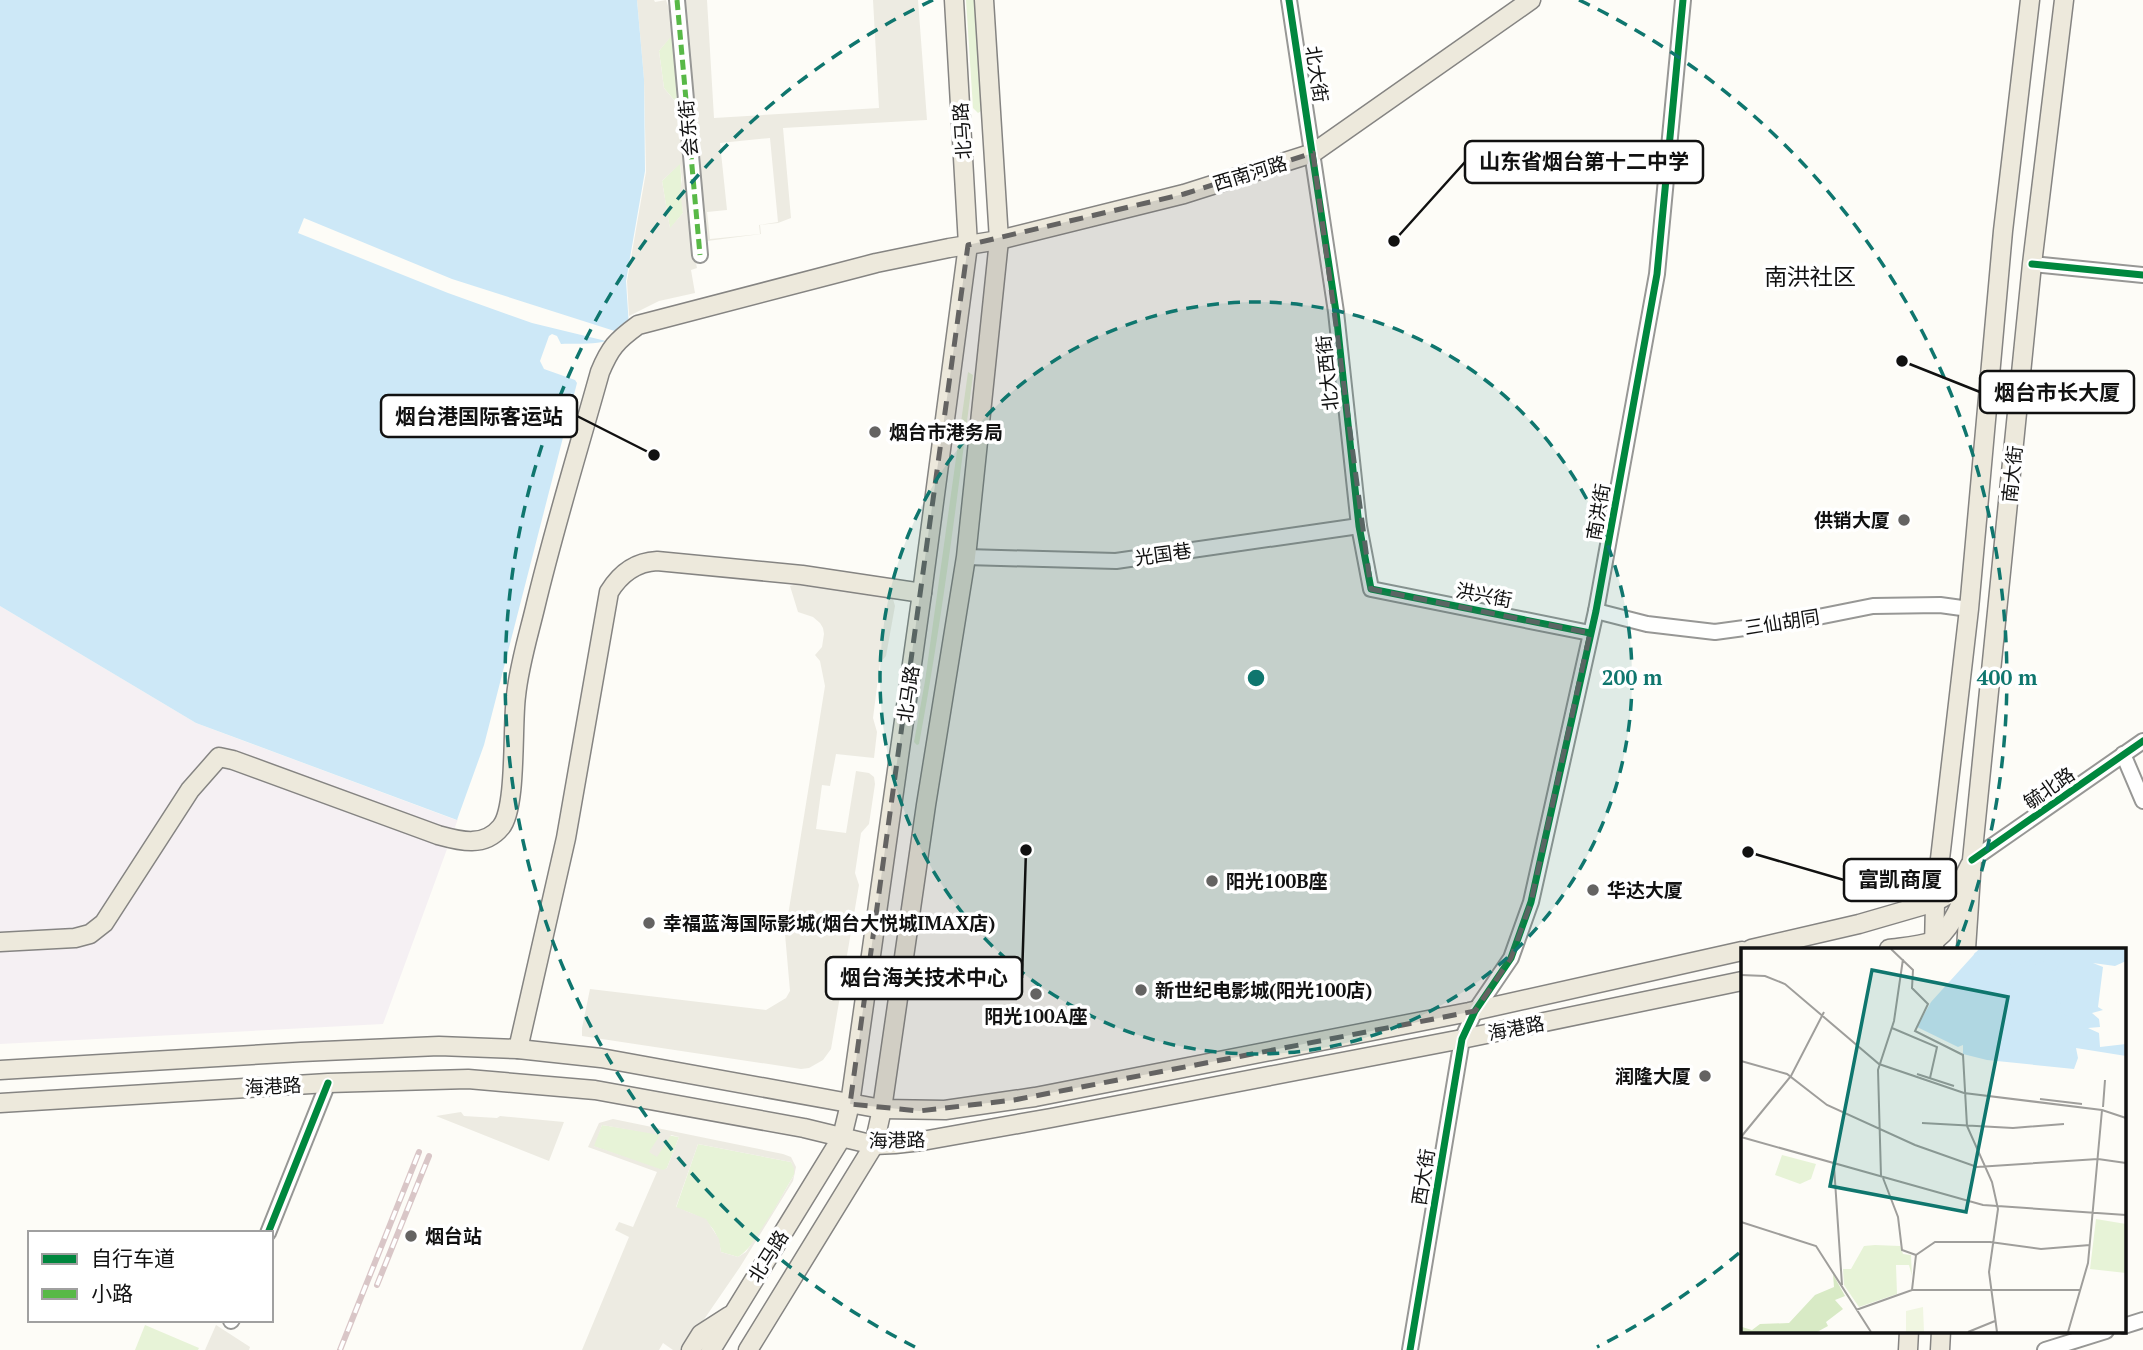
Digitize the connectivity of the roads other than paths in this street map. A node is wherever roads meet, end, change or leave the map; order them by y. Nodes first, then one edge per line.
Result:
1 (677, 0) edge
2 (954, 0) edge
3 (985, 0) edge
4 (1289, 0) edge
5 (1531, 0) edge
6 (1683, 0) edge
7 (2030, 0) edge
8 (2064, 0) edge
9 (1313, 153) junction
10 (999, 240) junction
11 (968, 245) junction
12 (700, 255) dead end
13 (2032, 264) junction
14 (2143, 275) edge
15 (1359, 526) junction
16 (966, 557) junction
17 (1371, 589) joint
18 (922, 593) junction
19 (1969, 609) junction
20 (1596, 611) junction
21 (1590, 633) junction
22 (2143, 741) edge
23 (2123, 754) junction
24 (2143, 801) edge
25 (1972, 860) junction
26 (1935, 902) junction
27 (0, 942) edge
28 (1934, 945) edge
29 (1755, 948) edge
30 (1900, 948) edge
31 (1966, 948) edge
32 (1741, 951) edge
33 (1741, 981) edge
34 (1475, 1011) junction
35 (1462, 1039) junction
36 (518, 1049) junction
37 (0, 1070) edge
38 (328, 1083) junction
39 (0, 1103) edge
40 (850, 1104) junction
41 (882, 1109) junction
42 (842, 1137) junction
43 (874, 1144) junction
44 (269, 1231) edge
45 (732, 1314) junction
46 (2143, 1320) edge
47 (2126, 1325) edge
48 (1909, 1332) edge
49 (1941, 1332) edge
50 (2103, 1332) edge
51 (691, 1350) edge
52 (711, 1350) edge
53 (748, 1350) edge
54 (1409, 1350) edge
55 (1908, 1350) edge
56 (1941, 1350) edge
57 (2045, 1350) edge

1 - 12 street, 会东街
2 - 11 main road, 北马路
3 - 10 main road, 北马路
4 - 9 street, 北大街
5 - 9 main road, 西南河路
6 - 20 street, 南洪街
7 - 19 main road, 南大街
8 - 13 main road, 南大街
9 - 10 main road, 西南河路
9 - 15 street, 北大西街
10 - 11 main road, 西南河路
10 - 16 main road, 北马路
11 - 18 main road, 北马路
11 - 27 main road, 西南河路
13 - 14 street
13 - 25 main road, 南大街
15 - 16 street, 光国巷
15 - 17 street, 北大西街
16 - 41 main road, 北马路
17 - 21 street, 洪兴街
18 - 36 main road
18 - 40 main road, 北马路
19 - 20 street, 三仙胡同
19 - 26 main road, 南大街
20 - 21 street, 南洪街
21 - 34 street, 南洪街
22 - 23 street, 毓北路
23 - 24 street
23 - 25 street, 毓北路
25 - 26 main road
25 - 28 main road
25 - 31 main road, 南大街
26 - 28 main road, 南大街
26 - 29 main road
28 - 30 main road
32 - 34 main road, 海港路
33 - 35 main road, 海港路
34 - 35 street, 西大街
34 - 41 main road, 海港路
35 - 43 main road, 海港路
35 - 54 street, 西大街
36 - 37 main road, 海港路
36 - 40 main road, 海港路
38 - 39 main road, 海港路
38 - 42 main road, 海港路
38 - 44 street
40 - 41 main road, 海港路
40 - 42 main road, 北马路
41 - 43 main road, 北马路
42 - 43 main road, 海港路
42 - 45 main road, 北马路
43 - 53 main road, 北马路
45 - 51 main road
45 - 52 main road, 北马路
46 - 47 street
48 - 55 main road
49 - 56 main road
50 - 57 street

